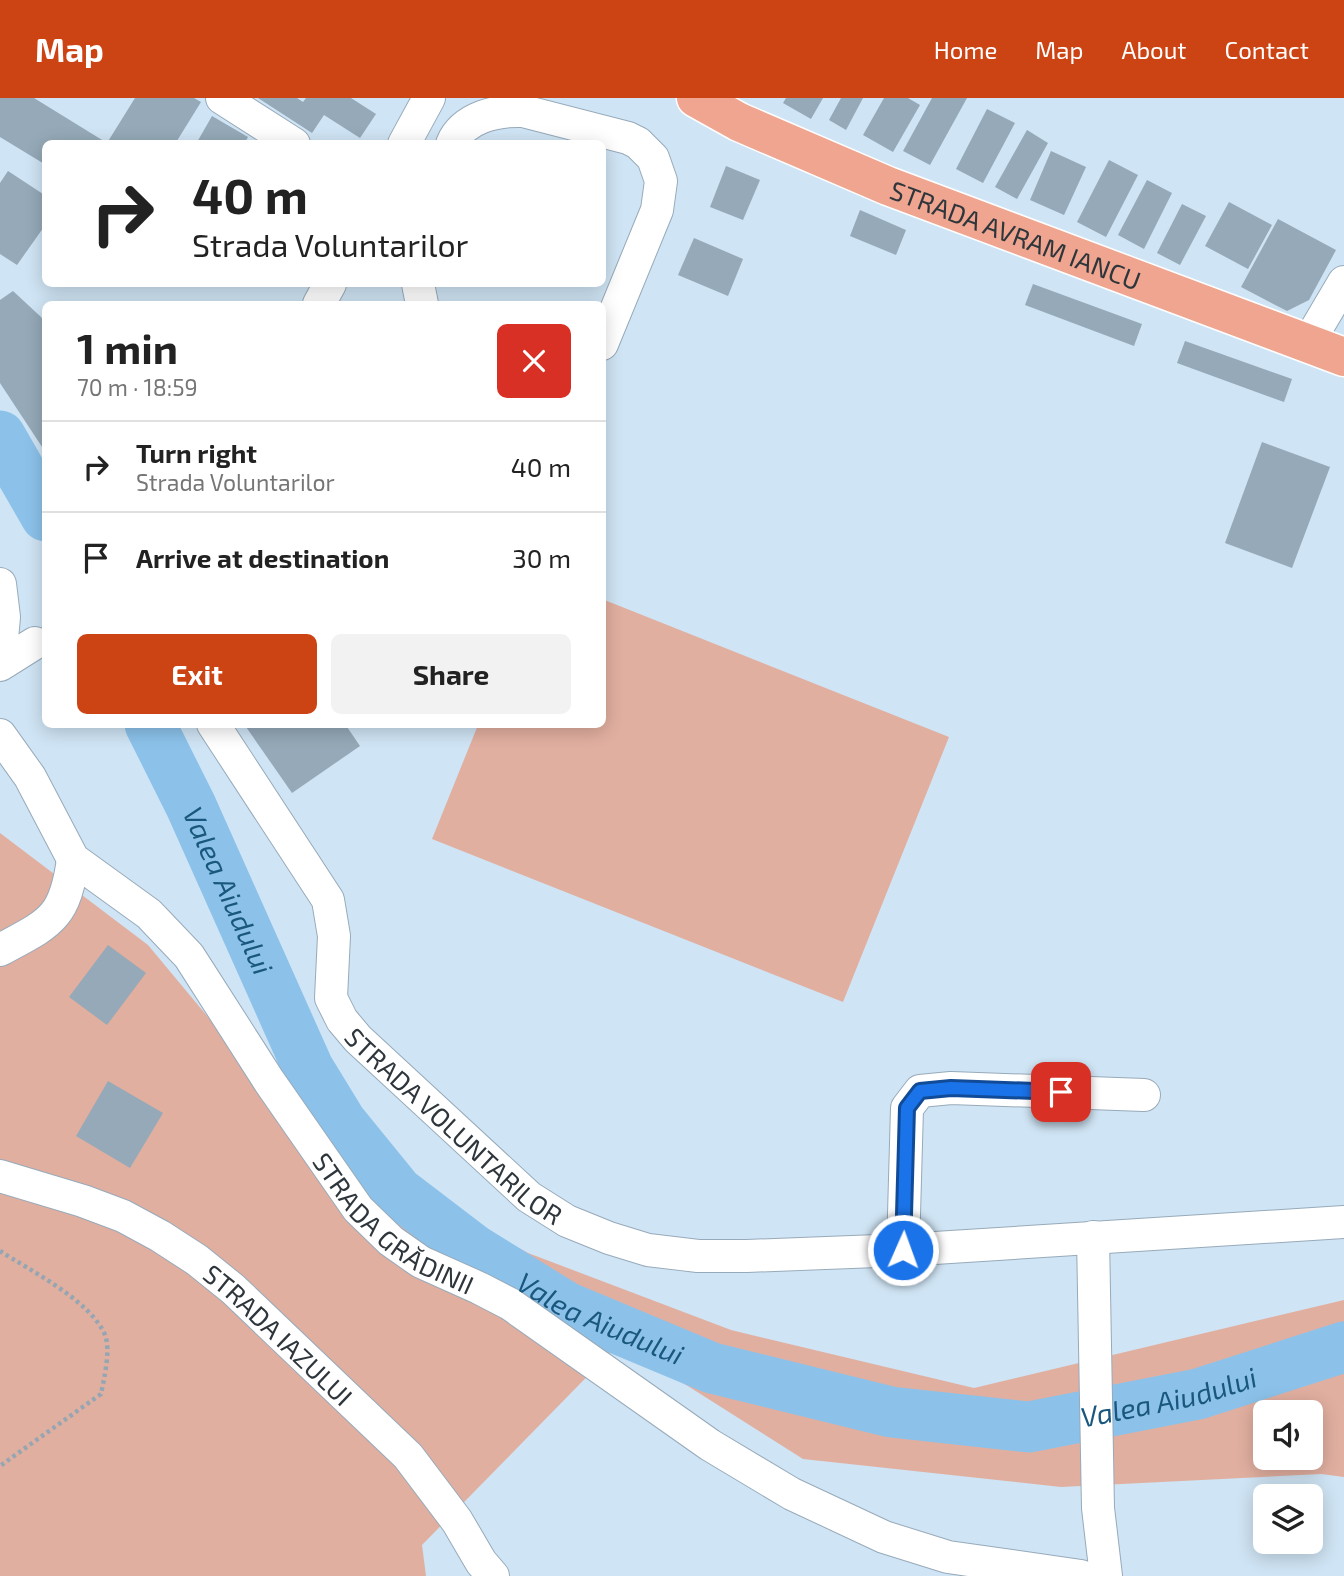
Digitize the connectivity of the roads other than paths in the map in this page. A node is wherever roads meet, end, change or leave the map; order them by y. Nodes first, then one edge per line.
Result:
1 (222, 98) edge
2 (429, 98) edge
3 (695, 98) edge
4 (288, 140) edge
5 (406, 140) edge
6 (453, 140) edge
7 (1344, 282) edge
8 (606, 334) edge
9 (1308, 343) junction
10 (1344, 357) edge
11 (0, 584) edge
12 (35, 643) dead end
13 (0, 663) edge
14 (216, 728) edge
15 (0, 735) edge
16 (73, 859) junction
17 (0, 950) edge
18 (1144, 1094) dead end
19 (0, 1176) edge
20 (1344, 1222) edge
21 (1093, 1237) junction
22 (903, 1250) junction
23 (493, 1576) edge
24 (1080, 1576) edge
25 (1106, 1576) edge

1 - 4 street
2 - 5 street
3 - 9 main road, STRADA AVRAM IANCU
6 - 8 street
7 - 9 street
9 - 10 main road, STRADA AVRAM IANCU
11 - 13 street
12 - 13 street
14 - 22 street, STRADA VOLUNTARILOR
15 - 16 street
16 - 17 street
16 - 24 street, STRADA GRĂDINII
18 - 22 street
19 - 23 street, STRADA IAZULUI
20 - 21 street, STRADA VOLUNTARILOR
21 - 22 street, STRADA VOLUNTARILOR
21 - 25 street

